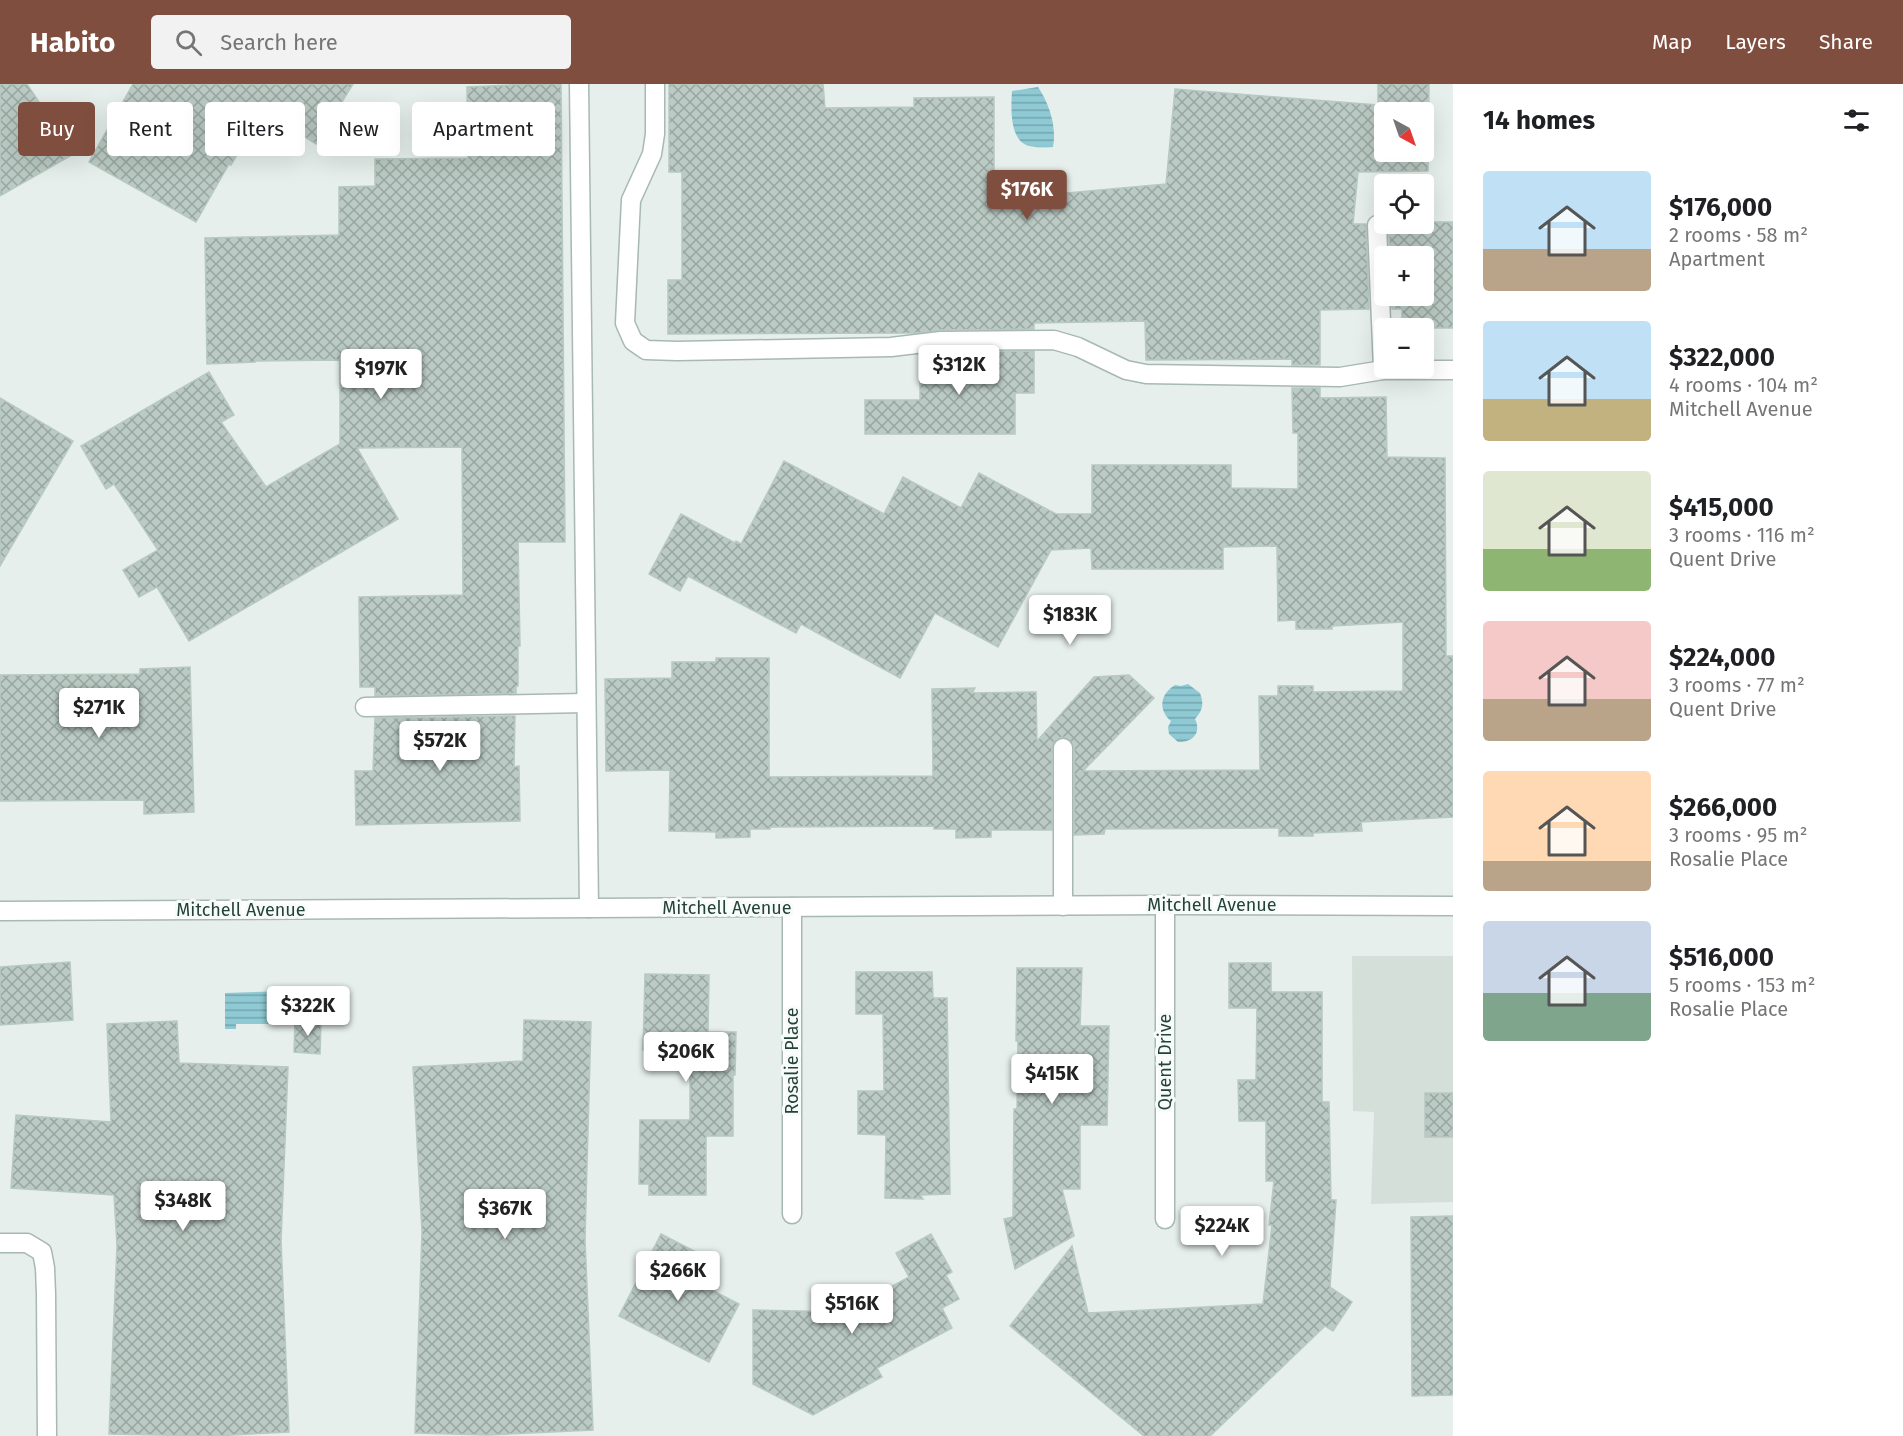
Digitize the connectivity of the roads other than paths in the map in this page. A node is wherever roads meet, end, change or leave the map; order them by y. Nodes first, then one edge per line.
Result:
1 (579, 84) edge
2 (655, 84) edge
3 (1377, 234) edge
4 (1381, 318) edge
5 (1434, 370) edge
6 (1453, 370) edge
7 (1374, 371) edge
8 (586, 703) junction
9 (365, 707) dead end
10 (1063, 748) dead end
11 (1165, 905) junction
12 (1062, 906) junction
13 (1453, 906) edge
14 (792, 907) junction
15 (589, 908) junction
16 (0, 911) edge
17 (792, 1214) dead end
18 (1165, 1220) dead end
19 (0, 1243) edge
20 (47, 1436) edge

1 - 8 street
2 - 7 street
3 - 4 street
5 - 6 street
8 - 9 street
8 - 15 street
10 - 12 street
11 - 12 street, Mitchell Avenue
11 - 13 street, Mitchell Avenue
11 - 18 street, Quent Drive
12 - 14 street, Mitchell Avenue
14 - 15 street, Mitchell Avenue
14 - 17 street, Rosalie Place
15 - 16 street, Mitchell Avenue
19 - 20 street

